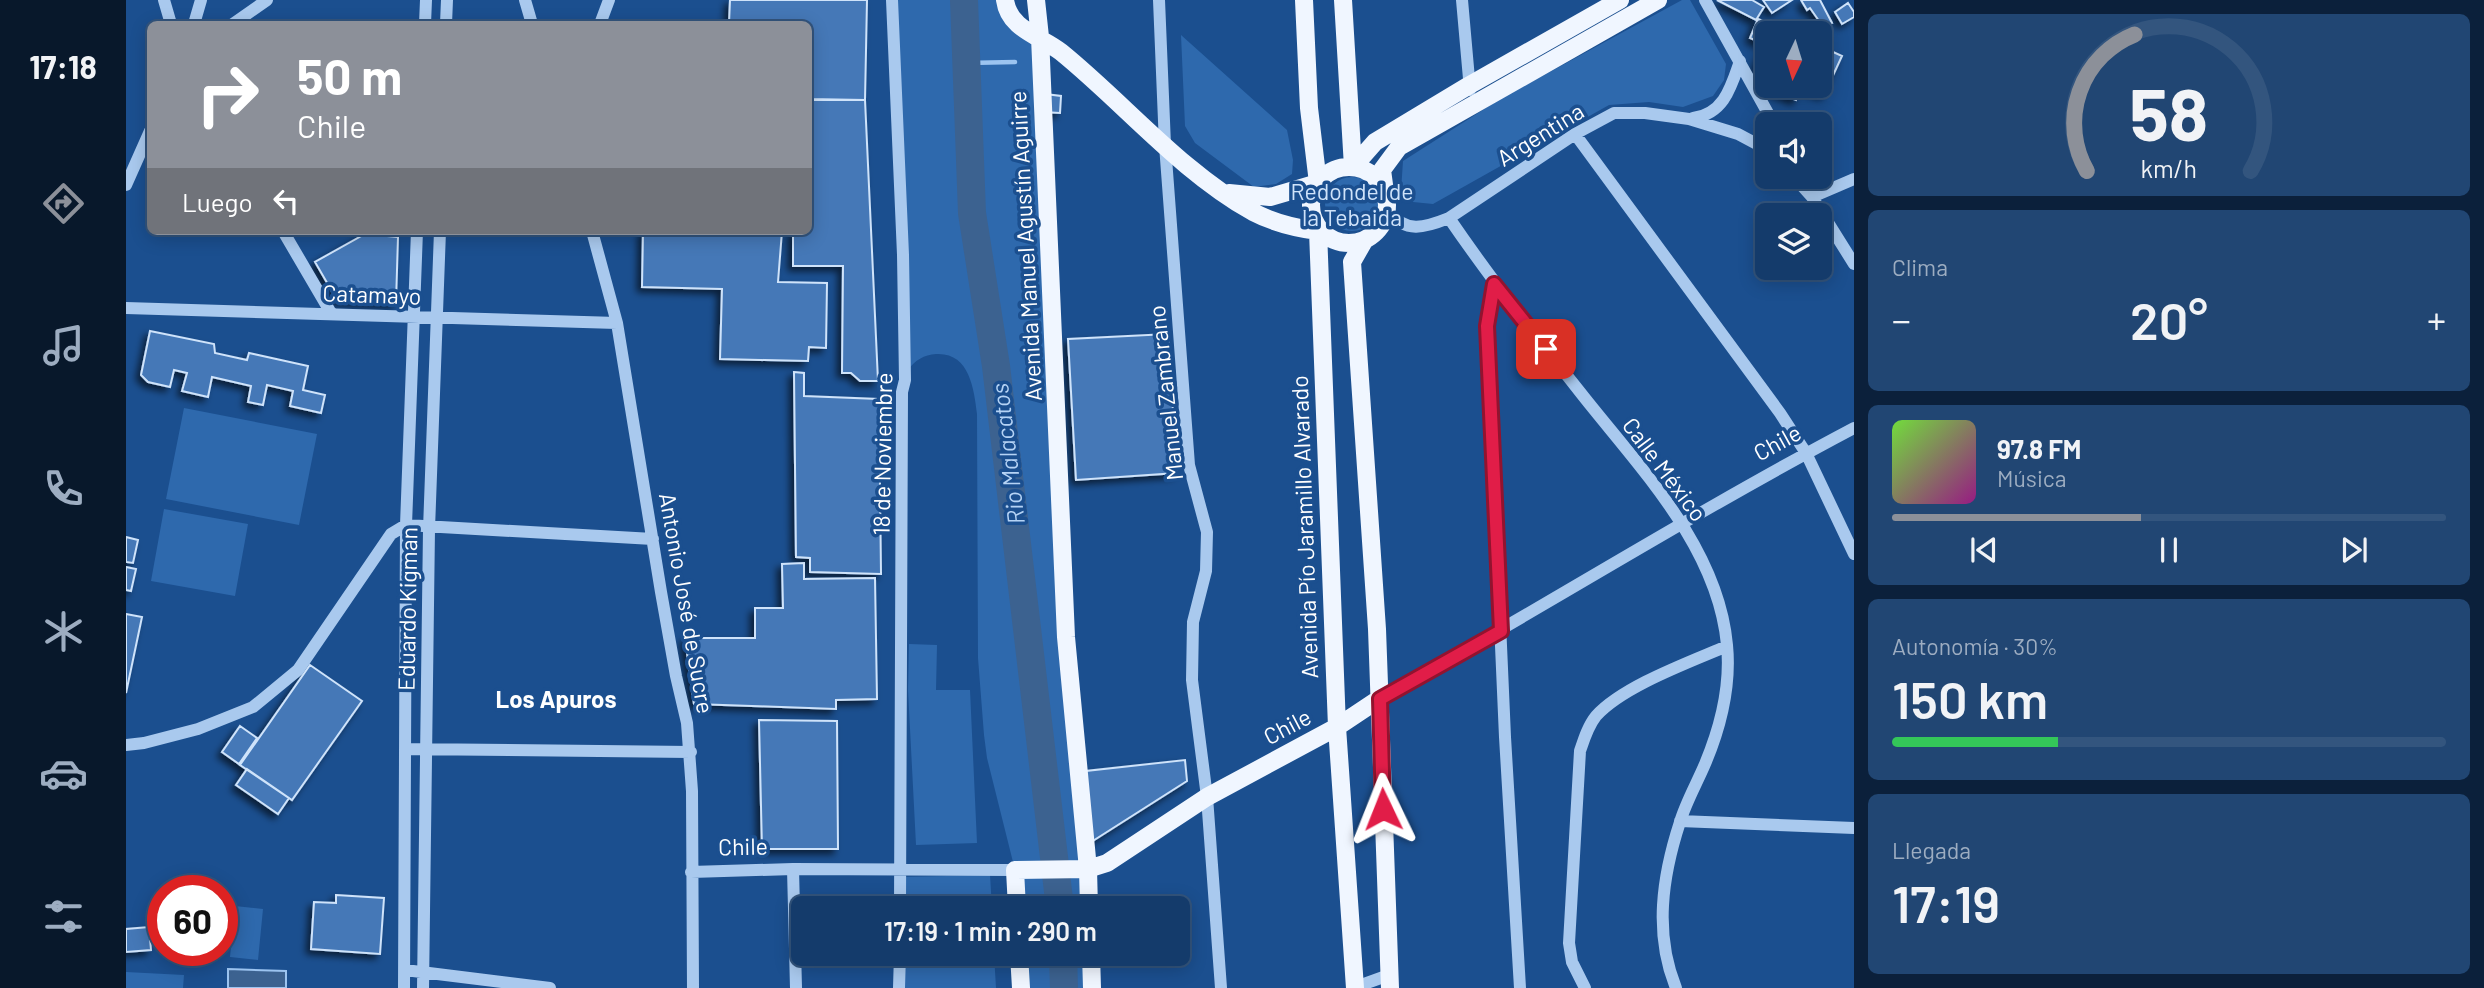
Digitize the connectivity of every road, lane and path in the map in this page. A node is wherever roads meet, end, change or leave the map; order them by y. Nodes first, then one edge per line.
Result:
1 (164, 0) edge
2 (201, 0) edge
3 (267, 0) edge
4 (426, 0) edge
5 (447, 0) edge
6 (525, 0) edge
7 (609, 0) edge
8 (892, 0) edge
9 (1005, 0) edge
10 (1036, 0) edge
11 (1159, 0) edge
12 (1304, 0) edge
13 (1343, 0) edge
14 (1462, 0) edge
15 (1620, 0) edge
16 (1658, 0) edge
17 (1706, 0) edge
18 (170, 21) edge
19 (195, 21) edge
20 (237, 21) edge
21 (425, 21) edge
22 (446, 21) edge
23 (531, 21) edge
24 (601, 21) edge
25 (1040, 37) junction
26 (1740, 61) junction
27 (1471, 94) junction
28 (1768, 112) edge
29 (1689, 119) junction
30 (1575, 134) junction
31 (147, 138) edge
32 (1755, 143) edge
33 (1165, 145) junction
34 (1353, 167) junction
35 (1854, 179) edge
36 (1318, 183) junction
37 (126, 185) edge
38 (1805, 189) edge
39 (1808, 189) edge
40 (1222, 192) junction
41 (1812, 197) junction
42 (1386, 201) junction
43 (1449, 218) junction
44 (1318, 231) junction
45 (285, 235) edge
46 (417, 235) edge
47 (440, 235) edge
48 (593, 235) edge
49 (1364, 241) junction
50 (1854, 264) edge
51 (1494, 284) junction
52 (126, 308) edge
53 (331, 313) junction
54 (413, 316) junction
55 (438, 317) junction
56 (617, 323) junction
57 (1854, 428) edge
58 (1806, 453) junction
59 (1683, 523) junction
60 (405, 525) junction
61 (430, 527) junction
62 (653, 539) junction
63 (1854, 554) edge
64 (1501, 631) junction
65 (1727, 646) junction
66 (1380, 699) junction
67 (1337, 727) junction
68 (126, 745) edge
69 (405, 749) junction
70 (426, 750) junction
71 (691, 752) junction
72 (1207, 797) junction
73 (1680, 821) junction
74 (1854, 828) edge
75 (793, 869) junction
76 (1083, 869) junction
77 (1019, 870) junction
78 (901, 871) junction
79 (691, 872) junction
80 (900, 896) edge
81 (1018, 896) edge
82 (1087, 896) edge
83 (900, 966) edge
84 (1020, 966) edge
85 (1091, 966) edge
86 (405, 970) junction
87 (424, 971) junction
88 (1389, 981) edge
89 (404, 988) edge
90 (423, 988) edge
91 (550, 988) edge
92 (693, 988) edge
93 (796, 988) edge
94 (899, 988) edge
95 (1021, 988) edge
96 (1092, 988) edge
97 (1221, 988) edge
98 (1355, 988) edge
99 (1520, 988) edge
100 (1585, 988) edge
101 (1676, 988) edge

1 - 18 street
2 - 19 street
3 - 20 street
4 - 21 street
5 - 22 street
6 - 23 street
7 - 24 street
8 - 78 street, 18 de Noviembre
9 - 25 main road
10 - 25 main road, Avenida Manuel Agustín Aguirre
11 - 33 street, Manuel Zambrano
12 - 36 main road
13 - 34 main road
14 - 27 street
15 - 27 main road
16 - 27 main road
17 - 26 street
25 - 33 main road
25 - 76 main road, Avenida Manuel Agustín Aguirre
26 - 28 street
26 - 29 street
27 - 34 main road
27 - 42 main road
29 - 30 street, Argentina
29 - 32 street, Argentina
30 - 43 street, Argentina
30 - 58 street
31 - 37 street
33 - 40 main road
33 - 72 street, Manuel Zambrano
34 - 36 main road
34 - 42 main road
35 - 41 street
36 - 40 main road
36 - 44 main road
38 - 41 street
39 - 41 street
40 - 44 main road
41 - 50 street
42 - 43 street, Argentina
42 - 49 main road
43 - 51 street, Calle México
44 - 49 main road
44 - 67 main road, Avenida Pío Jaramillo Alvarado
45 - 53 street
46 - 54 street, Eduardo Kigman
47 - 55 street, Eduardo Kigman
48 - 56 street, Antonio José de Sucre
49 - 66 main road
51 - 59 street, Calle México
51 - 64 street
52 - 53 street, Catamayo
53 - 54 street, Catamayo
54 - 55 street, Catamayo
54 - 60 street, Eduardo Kigman
55 - 56 street, Catamayo
55 - 61 street, Eduardo Kigman
56 - 62 street, Antonio José de Sucre
57 - 58 street, Chile
58 - 59 street, Chile
58 - 63 street
59 - 64 street, Chile
59 - 65 street, Calle México
60 - 61 street
60 - 68 street
60 - 69 street, Eduardo Kigman
61 - 62 street
61 - 70 street, Eduardo Kigman
62 - 71 street, Antonio José de Sucre
64 - 66 street, Chile
64 - 99 street
65 - 73 street, Calle México
65 - 100 street
66 - 67 main road, Chile
66 - 88 main road
67 - 72 main road, Chile
67 - 98 main road, Avenida Pío Jaramillo Alvarado
69 - 70 street
69 - 86 street, Eduardo Kigman
70 - 71 street
70 - 87 street, Eduardo Kigman
71 - 79 street, Antonio José de Sucre
72 - 76 main road, Chile
72 - 97 street, Manuel Zambrano
73 - 74 street
73 - 101 street, Calle México
75 - 78 street, Chile
75 - 79 street, Chile
75 - 93 street
76 - 77 main road, Chile
76 - 82 main road, Avenida Manuel Agustín Aguirre
77 - 78 street, Chile
77 - 81 main road
78 - 80 street, 18 de Noviembre
79 - 92 street, Antonio José de Sucre
83 - 94 street
84 - 95 main road
85 - 96 main road
86 - 87 street
86 - 89 street, Eduardo Kigman
87 - 90 street, Eduardo Kigman
87 - 91 street
88 - 98 street

